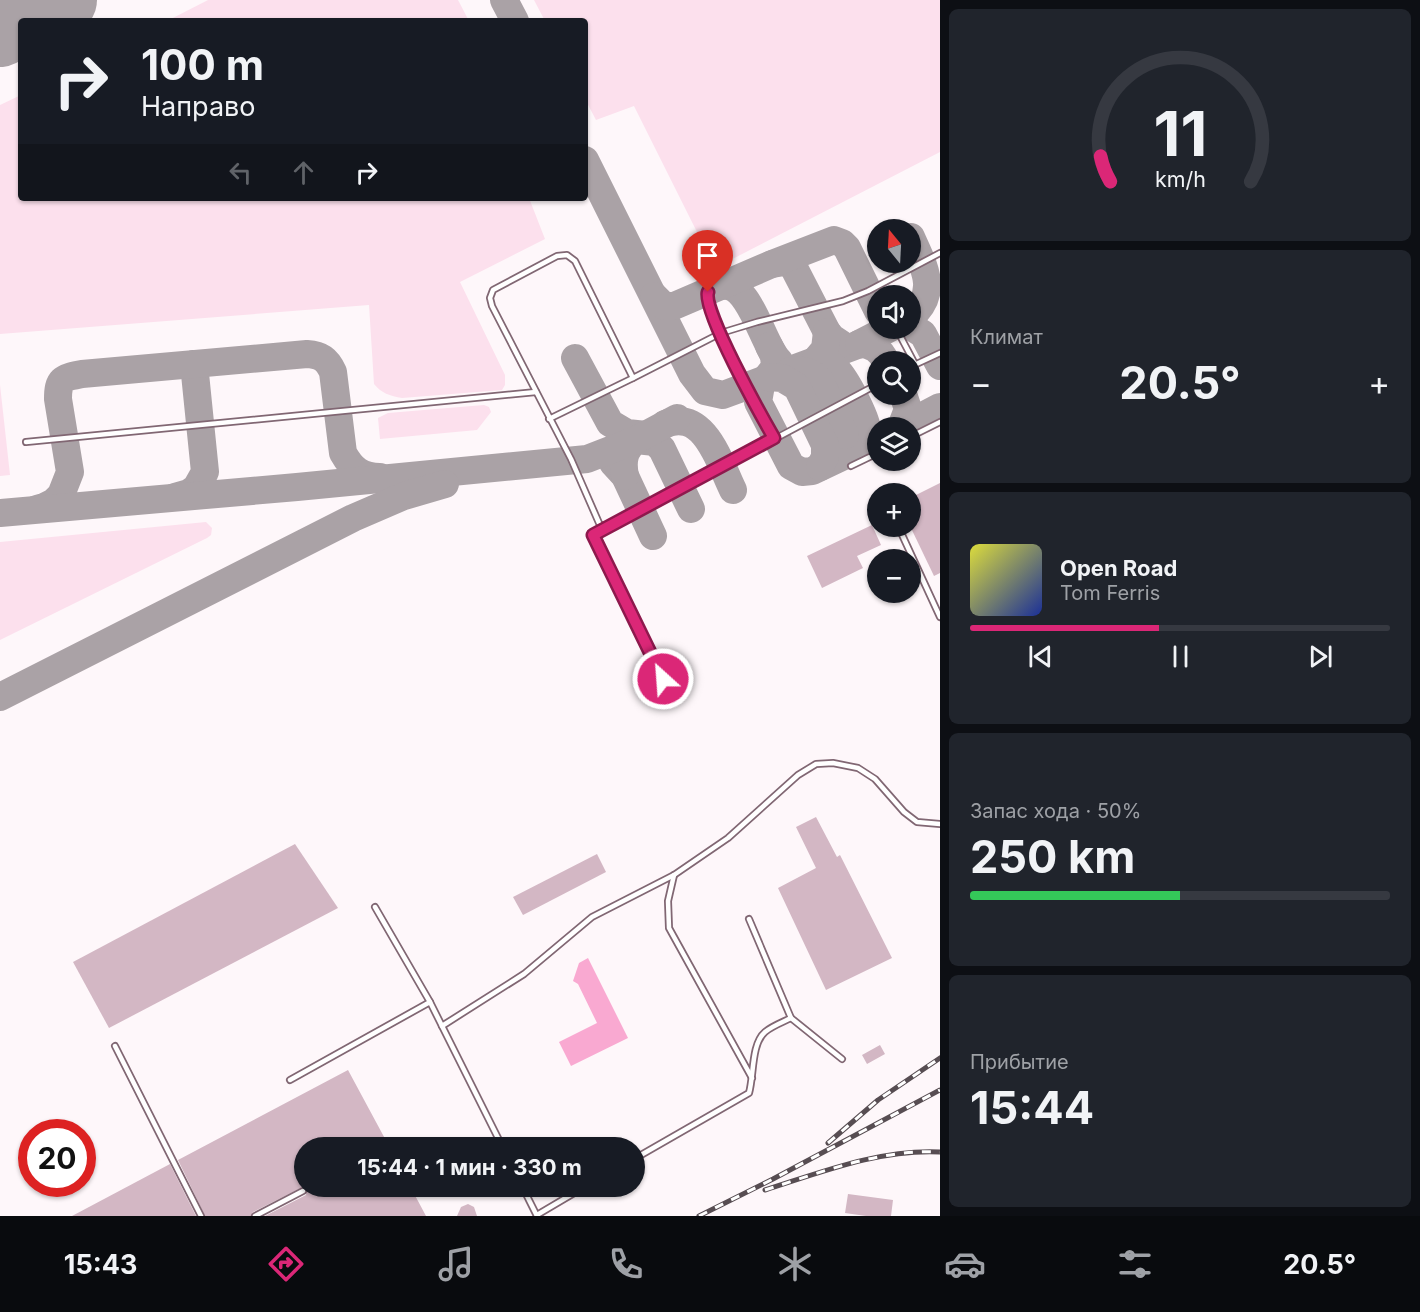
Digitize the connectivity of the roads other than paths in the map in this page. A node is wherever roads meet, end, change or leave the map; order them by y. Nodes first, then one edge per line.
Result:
1 (940, 253) edge
2 (881, 285) edge
3 (867, 291) edge
4 (708, 292) dead end
5 (721, 333) junction
6 (940, 353) edge
7 (921, 361) edge
8 (633, 378) junction
9 (867, 390) edge
10 (536, 393) junction
11 (549, 420) junction
12 (940, 422) edge
13 (921, 432) edge
14 (774, 438) junction
15 (26, 442) dead end
16 (867, 458) edge
17 (851, 466) dead end
18 (607, 528) junction
19 (903, 537) edge
20 (940, 617) edge
21 (673, 699) dead end
22 (940, 824) edge
23 (674, 875) junction
24 (375, 907) dead end
25 (749, 919) dead end
26 (430, 1002) junction
27 (791, 1018) junction
28 (442, 1026) junction
29 (115, 1046) dead end
30 (842, 1059) dead end
31 (290, 1080) dead end
32 (753, 1081) junction
33 (498, 1137) edge
34 (645, 1153) edge
35 (294, 1196) edge
36 (528, 1197) edge
37 (568, 1197) edge
38 (201, 1216) edge
39 (255, 1216) edge
40 (537, 1216) edge

1 - 2 lane
3 - 5 lane
4 - 5 lane
5 - 8 lane
5 - 14 lane
6 - 7 lane
8 - 10 lane
8 - 11 lane
9 - 14 lane
10 - 11 lane
10 - 15 lane
11 - 18 lane
12 - 13 lane
14 - 18 lane
16 - 17 lane
18 - 21 lane
19 - 20 lane
22 - 23 lane
23 - 28 lane
23 - 32 lane
24 - 26 lane
25 - 27 lane
26 - 28 lane
26 - 31 lane
27 - 30 lane
27 - 32 lane
28 - 33 lane
29 - 38 lane
32 - 34 lane
35 - 39 lane
36 - 40 lane
37 - 40 lane

